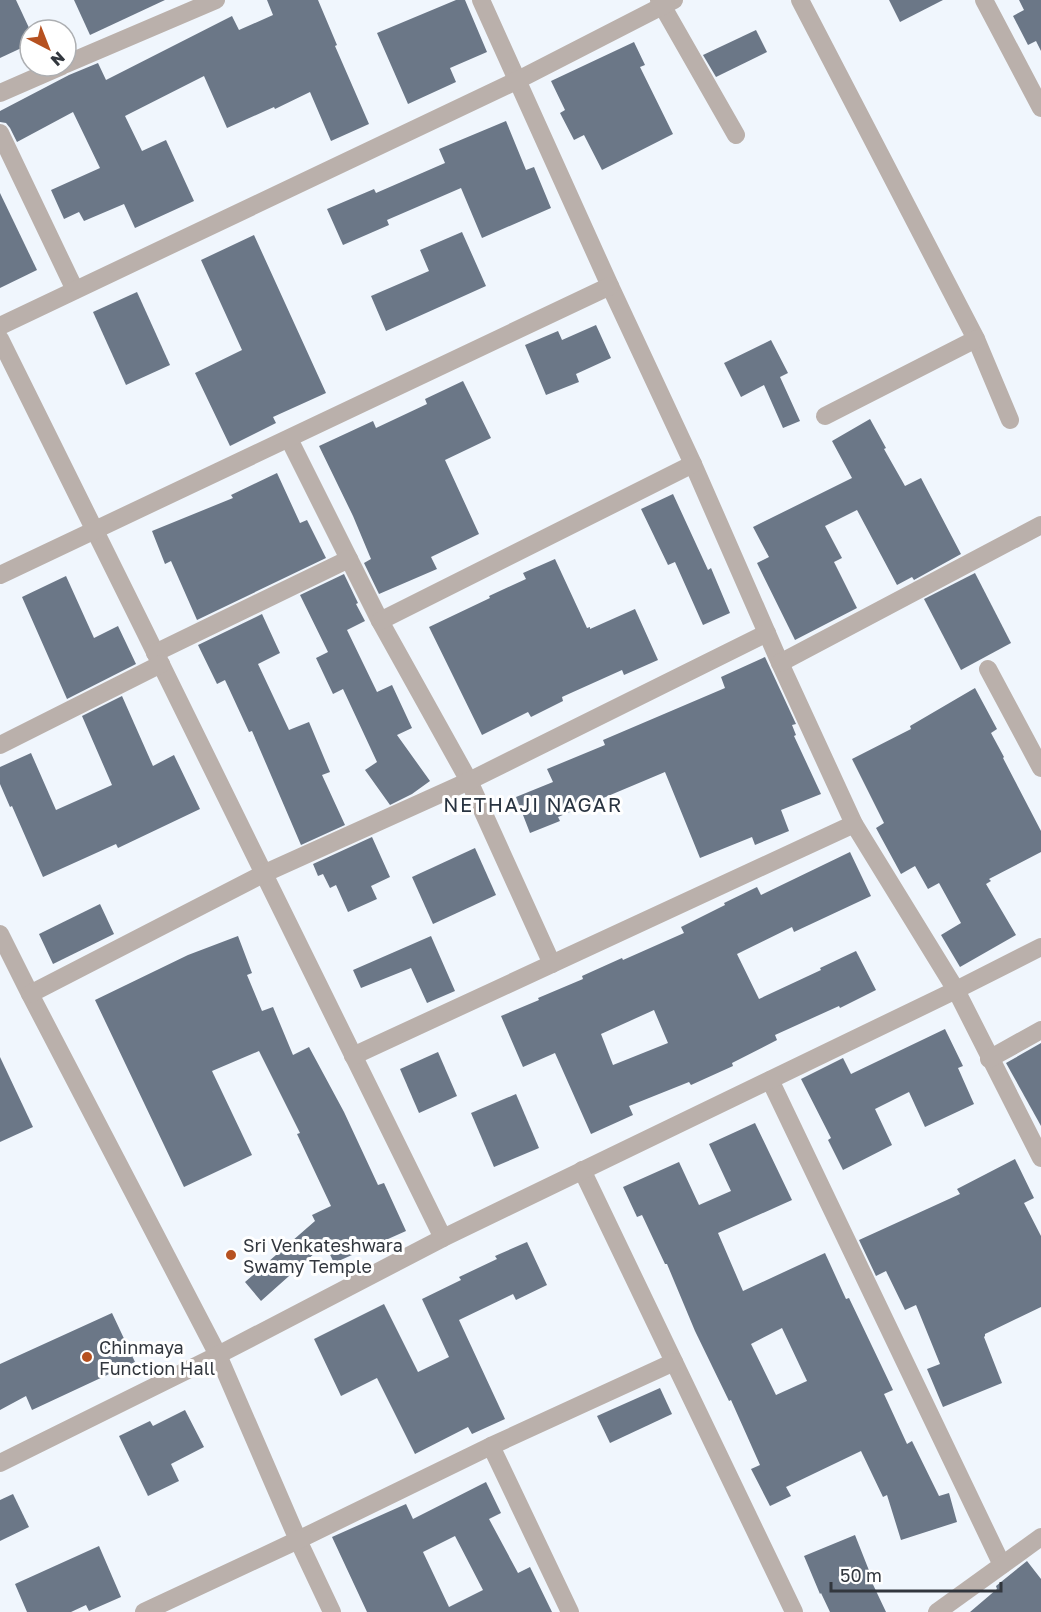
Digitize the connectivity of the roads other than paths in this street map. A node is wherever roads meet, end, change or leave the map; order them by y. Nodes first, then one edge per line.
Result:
1 (216, 0) edge
2 (481, 0) edge
3 (800, 0) edge
4 (984, 0) edge
5 (665, 2) edge
6 (78, 59) edge
7 (34, 78) edge
8 (518, 80) junction
9 (0, 93) edge
10 (1041, 108) edge
11 (0, 133) edge
12 (736, 135) dead end
13 (610, 286) junction
14 (75, 290) junction
15 (0, 326) edge
16 (0, 339) edge
17 (976, 339) junction
18 (825, 416) dead end
19 (1010, 420) dead end
20 (289, 439) junction
21 (693, 464) junction
22 (1041, 525) edge
23 (96, 531) junction
24 (349, 559) junction
25 (0, 575) edge
26 (380, 621) junction
27 (767, 633) junction
28 (158, 659) junction
29 (780, 663) junction
30 (988, 669) dead end
31 (0, 745) edge
32 (1041, 768) edge
33 (469, 781) junction
34 (854, 824) junction
35 (263, 874) junction
36 (0, 934) edge
37 (1041, 947) edge
38 (552, 964) junction
39 (956, 990) junction
40 (30, 994) junction
41 (1041, 1030) edge
42 (353, 1056) junction
43 (989, 1059) junction
44 (770, 1080) junction
45 (1034, 1128) edge
46 (1041, 1158) edge
47 (582, 1170) junction
48 (443, 1238) junction
49 (218, 1355) junction
50 (674, 1362) junction
51 (491, 1446) junction
52 (0, 1463) edge
53 (1041, 1537) edge
54 (298, 1540) junction
55 (1002, 1565) junction
56 (144, 1612) edge
57 (332, 1612) edge
58 (570, 1612) edge
59 (794, 1612) edge
60 (937, 1612) edge

1 - 6 street
2 - 8 street
3 - 17 street
4 - 10 street
5 - 8 street
5 - 12 street
7 - 9 street
8 - 13 street
8 - 14 street
11 - 14 street
13 - 20 street
13 - 21 street
14 - 15 street
16 - 23 street
17 - 18 street
17 - 19 street
20 - 23 street
20 - 24 street
21 - 26 street
21 - 27 street
22 - 29 street
23 - 25 street
23 - 28 street
24 - 26 street
24 - 28 street
26 - 33 street
27 - 29 street
27 - 33 street
28 - 31 street
28 - 35 street
29 - 34 street
30 - 32 street
33 - 35 street
33 - 38 street
34 - 38 street
34 - 39 street
35 - 40 street
35 - 42 street
36 - 40 street
37 - 39 street
38 - 42 street
39 - 43 street
39 - 44 street
40 - 49 street
41 - 43 street
42 - 48 street
43 - 45 street
44 - 47 street
44 - 55 street
45 - 46 street
47 - 48 street
47 - 50 street
48 - 49 street
49 - 52 street
49 - 54 street
50 - 51 street
50 - 59 street
51 - 54 street
51 - 58 street
53 - 55 street
54 - 56 street
54 - 57 street
55 - 60 street

